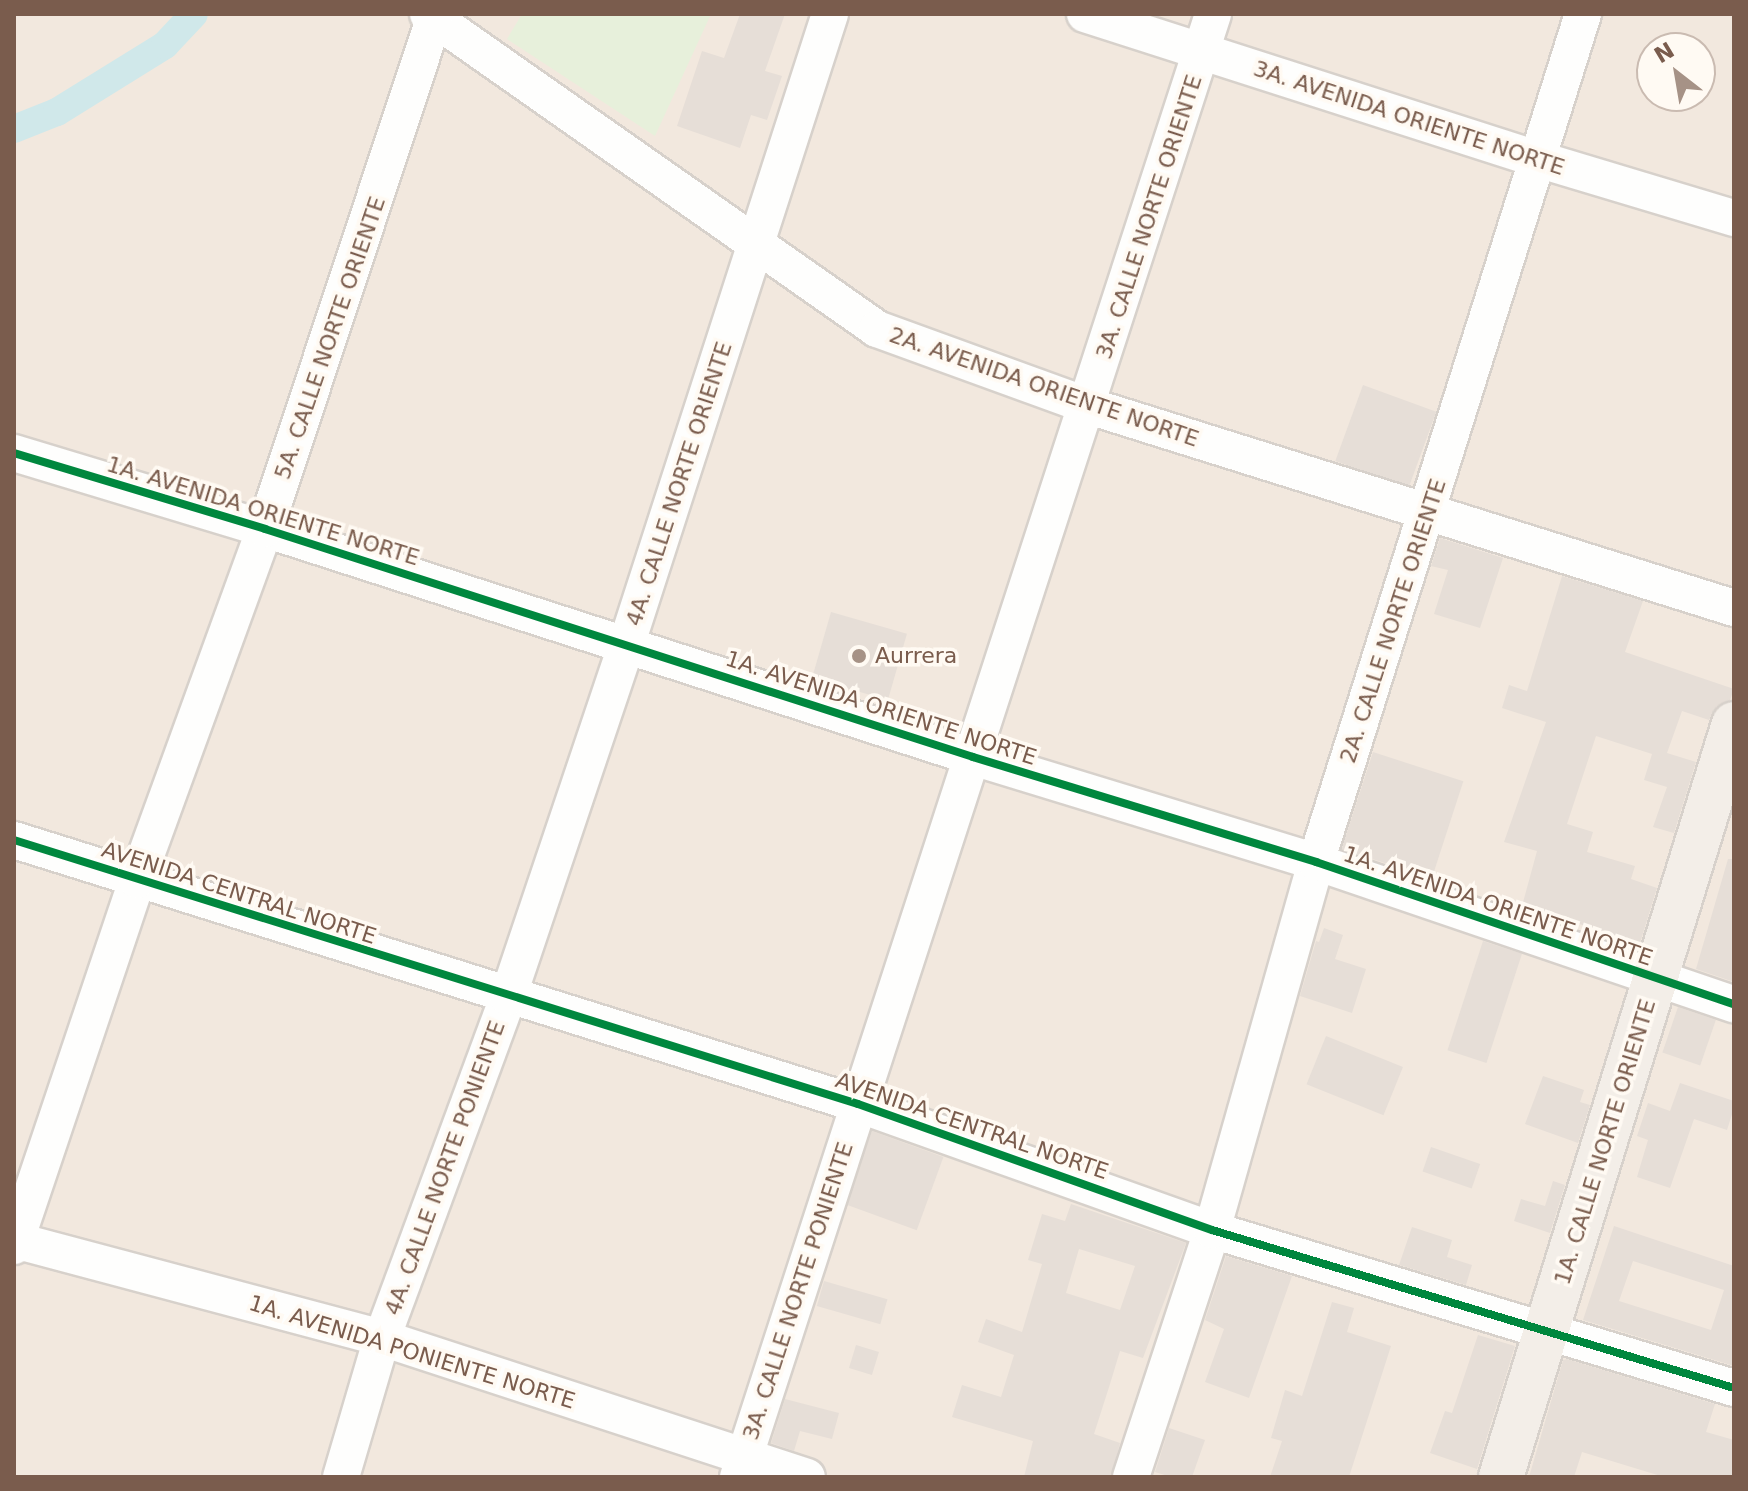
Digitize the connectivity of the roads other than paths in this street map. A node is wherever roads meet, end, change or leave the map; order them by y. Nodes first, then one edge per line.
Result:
1 (830, 14) edge
2 (1085, 14) edge
3 (1213, 14) edge
4 (1583, 14) edge
5 (431, 16) edge
6 (1201, 52) junction
7 (1537, 159) junction
8 (1734, 218) edge
9 (756, 243) junction
10 (1089, 406) junction
11 (14, 453) edge
12 (1428, 514) junction
13 (265, 529) junction
14 (1734, 608) edge
15 (626, 646) junction
16 (1734, 724) edge
17 (973, 757) junction
18 (14, 840) edge
19 (1316, 862) junction
20 (137, 880) junction
21 (1655, 980) junction
22 (508, 997) junction
23 (1734, 1004) edge
24 (858, 1104) junction
25 (1212, 1230) junction
26 (15, 1242) edge
27 (1547, 1331) junction
28 (382, 1338) junction
29 (1734, 1388) edge
30 (742, 1467) edge
31 (341, 1477) edge
32 (807, 1477) edge
33 (1131, 1477) edge
34 (1501, 1477) edge

1 - 9 street, 4A. CALLE NORTE ORIENTE
2 - 6 street, 3A. AVENIDA ORIENTE NORTE
3 - 6 street, 3A. CALLE NORTE ORIENTE
4 - 7 street, 2A. CALLE NORTE ORIENTE
5 - 9 street, 2A. AVENIDA ORIENTE NORTE
5 - 13 street, 5A. CALLE NORTE ORIENTE
6 - 7 street, 3A. AVENIDA ORIENTE NORTE
6 - 10 street, 3A. CALLE NORTE ORIENTE
7 - 8 street, 3A. AVENIDA ORIENTE NORTE
7 - 12 street, 2A. CALLE NORTE ORIENTE
9 - 10 street, 2A. AVENIDA ORIENTE NORTE
9 - 15 street, 4A. CALLE NORTE ORIENTE
10 - 12 street, 2A. AVENIDA ORIENTE NORTE
10 - 17 street, 3A. CALLE NORTE ORIENTE
11 - 13 street, 1A. AVENIDA ORIENTE NORTE
12 - 14 street, 2A. AVENIDA ORIENTE NORTE
12 - 19 street, 2A. CALLE NORTE ORIENTE
13 - 15 street, 1A. AVENIDA ORIENTE NORTE
13 - 20 street, 5A. CALLE NORTE ORIENTE
15 - 17 street, 1A. AVENIDA ORIENTE NORTE
15 - 22 street, 4A. CALLE NORTE ORIENTE
16 - 21 main road, 1A. CALLE NORTE ORIENTE
17 - 19 street, 1A. AVENIDA ORIENTE NORTE
17 - 24 street, 3A. CALLE NORTE ORIENTE
18 - 20 street, AVENIDA CENTRAL NORTE
19 - 21 street, 1A. AVENIDA ORIENTE NORTE
19 - 25 street, 2A. CALLE NORTE ORIENTE
20 - 22 street, AVENIDA CENTRAL NORTE
20 - 26 street, 5A. CALLE NORTE ORIENTE
21 - 23 street, 1A. AVENIDA ORIENTE NORTE
21 - 27 main road, 1A. CALLE NORTE ORIENTE
22 - 24 street, AVENIDA CENTRAL NORTE
22 - 28 street, 4A. CALLE NORTE PONIENTE
24 - 25 street, AVENIDA CENTRAL NORTE
24 - 30 street, 3A. CALLE NORTE PONIENTE
25 - 27 street, AVENIDA CENTRAL NORTE
25 - 33 street, 2A. CALLE NORTE ORIENTE
26 - 28 street, 1A. AVENIDA PONIENTE NORTE
27 - 29 street, AVENIDA CENTRAL NORTE
27 - 34 main road, 1A. CALLE NORTE ORIENTE
28 - 30 street, 1A. AVENIDA PONIENTE NORTE
28 - 31 street, 4A. CALLE NORTE PONIENTE
30 - 32 street, 1A. AVENIDA PONIENTE NORTE

